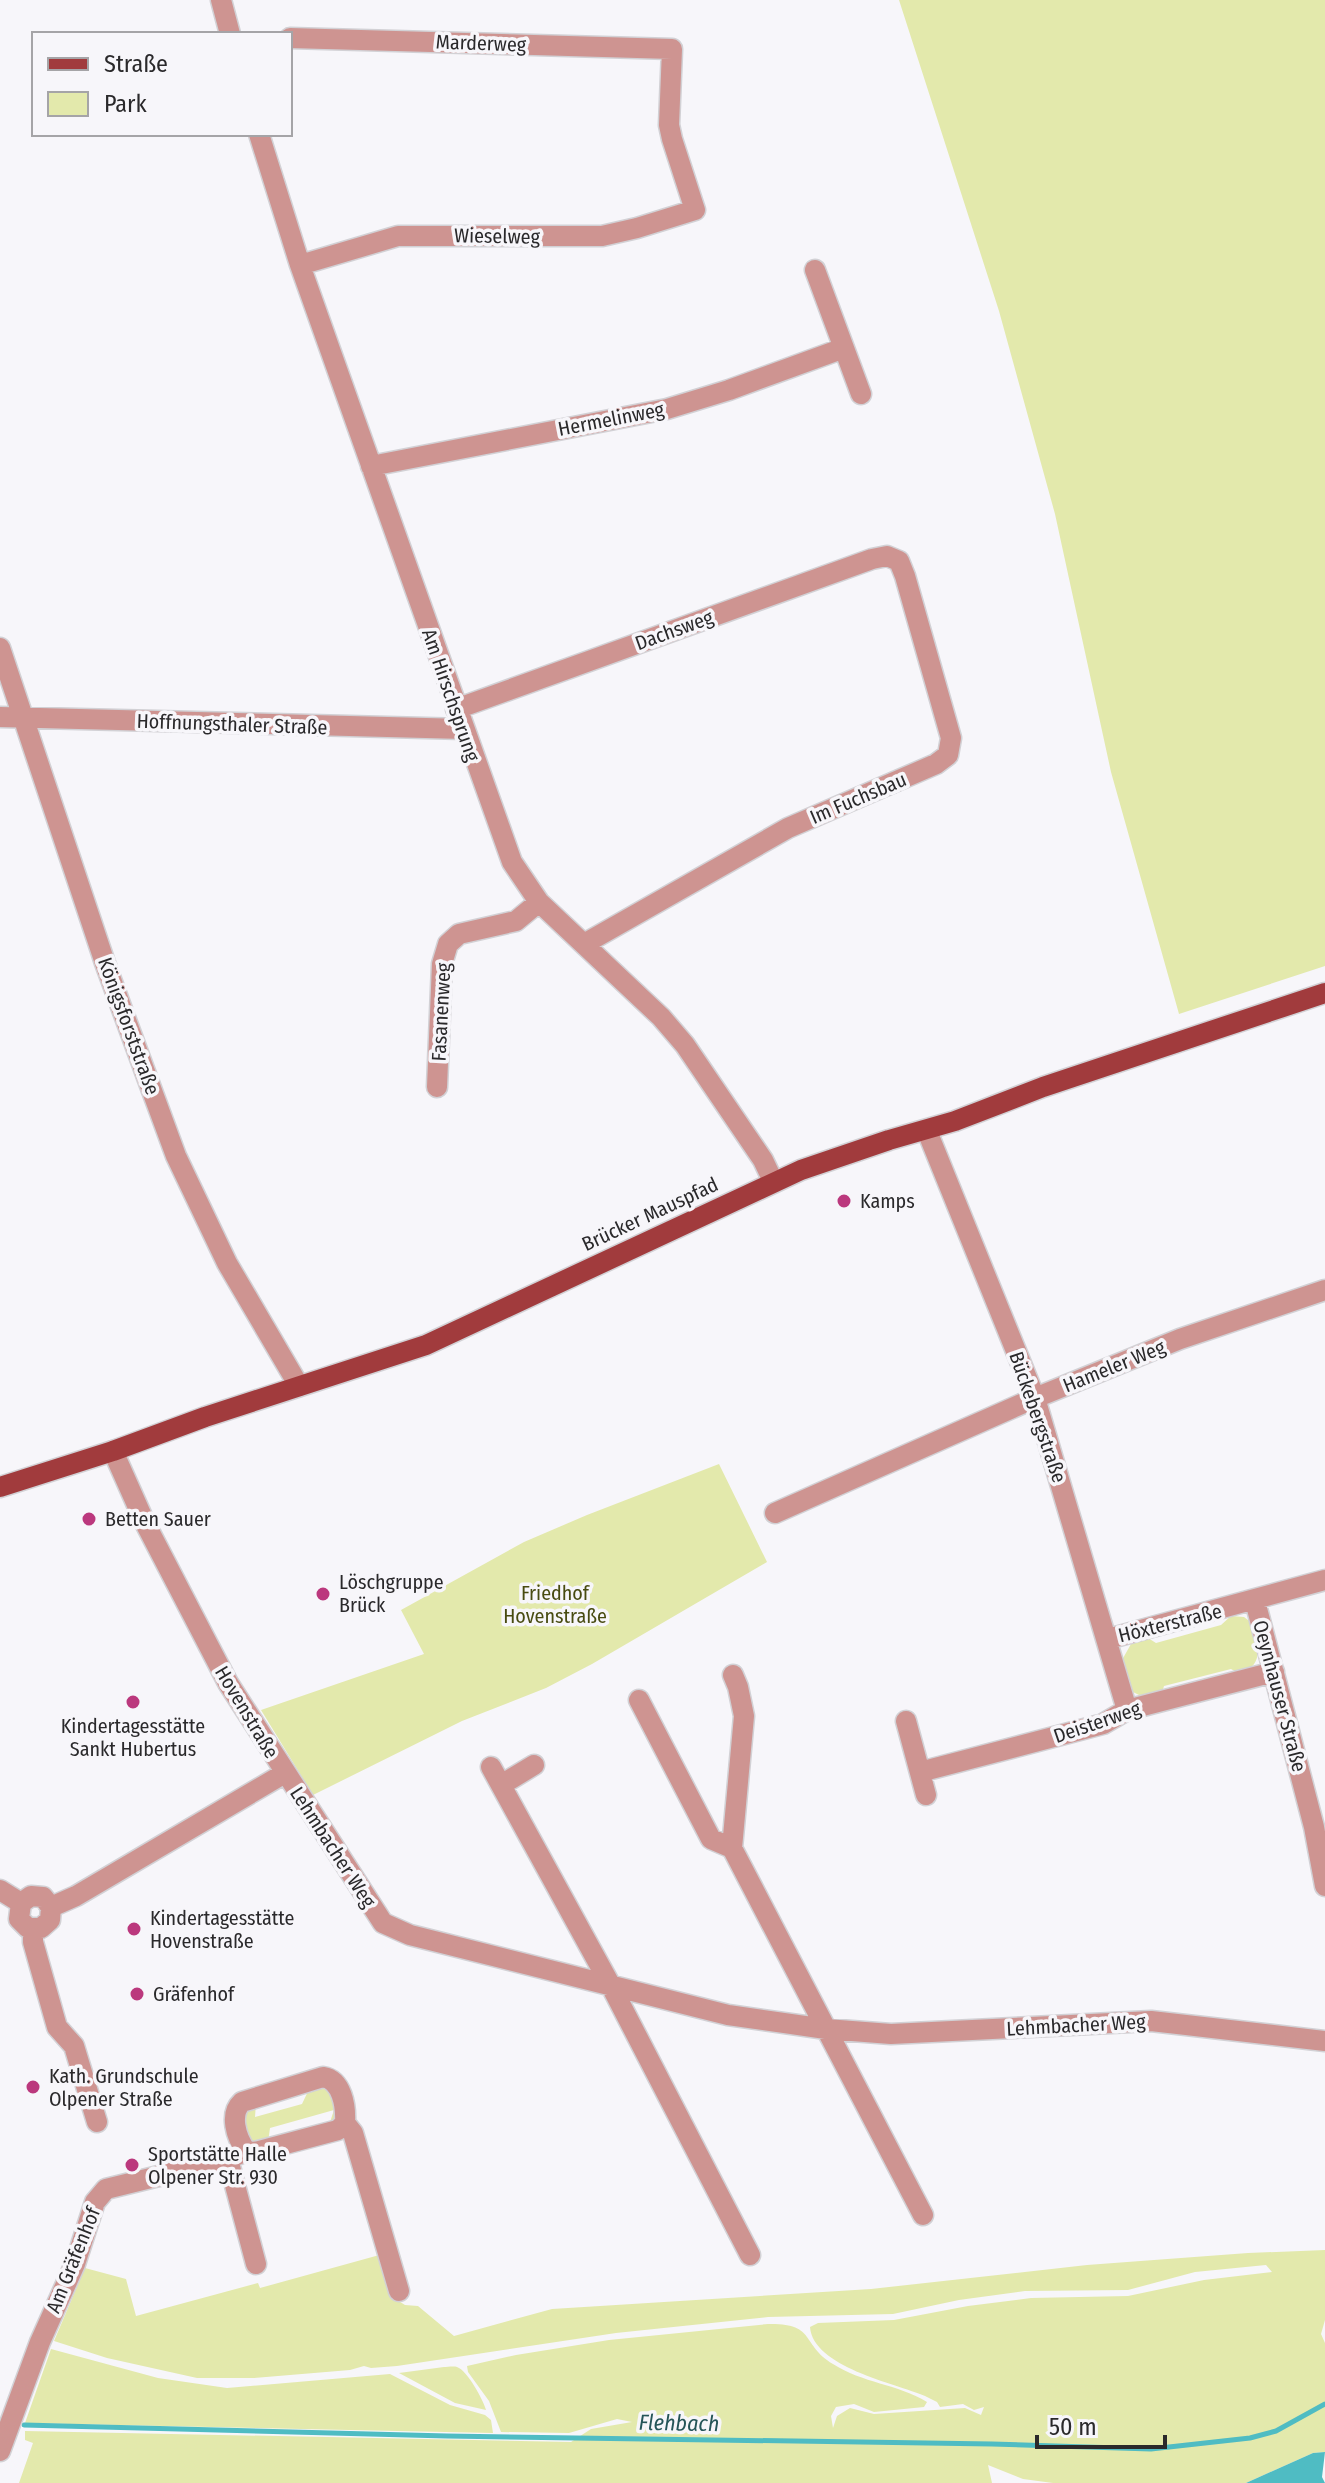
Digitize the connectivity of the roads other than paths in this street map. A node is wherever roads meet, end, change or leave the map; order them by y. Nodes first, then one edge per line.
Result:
1 (221, 0) edge
2 (229, 32) edge
3 (292, 38) edge
4 (260, 136) edge
5 (695, 210) joint
6 (300, 265) junction
7 (815, 270) dead end
8 (844, 348) junction
9 (861, 394) dead end
10 (371, 466) junction
11 (892, 557) joint
12 (0, 648) edge
13 (456, 709) junction
14 (0, 717) edge
15 (25, 718) junction
16 (464, 729) junction
17 (539, 902) junction
18 (584, 944) junction
19 (1325, 993) edge
20 (437, 1087) dead end
21 (927, 1131) junction
22 (773, 1181) junction
23 (1325, 1290) edge
24 (299, 1386) junction
25 (1035, 1398) junction
26 (113, 1451) junction
27 (0, 1487) edge
28 (775, 1513) dead end
29 (1325, 1580) edge
30 (1255, 1601) junction
31 (1108, 1639) junction
32 (1274, 1672) junction
33 (733, 1675) dead end
34 (639, 1700) dead end
35 (1127, 1710) junction
36 (906, 1721) dead end
37 (534, 1765) dead end
38 (920, 1772) junction
39 (285, 1773) junction
40 (926, 1795) dead end
41 (1320, 1825) edge
42 (732, 1848) junction
43 (1325, 1886) edge
44 (0, 1890) edge
45 (21, 1903) junction
46 (51, 1907) junction
47 (33, 1929) junction
48 (611, 1986) junction
49 (826, 2029) junction
50 (1325, 2041) edge
51 (97, 2122) dead end
52 (345, 2123) junction
53 (237, 2155) junction
54 (923, 2215) dead end
55 (750, 2255) dead end
56 (256, 2264) dead end
57 (399, 2291) dead end
58 (0, 2451) edge

1 - 2 street
3 - 5 street, Marderweg
4 - 6 street, Am Hirschsprung
5 - 6 street, Wieselweg
6 - 10 street, Am Hirschsprung
7 - 8 street
8 - 9 street
8 - 10 street, Hermelinweg
10 - 13 street, Am Hirschsprung
11 - 13 street, Dachsweg
11 - 18 street, Im Fuchsbau
12 - 15 street, Königsforststraße
13 - 16 street, Am Hirschsprung
14 - 15 street, Hoffnungsthaler Straße
15 - 16 street, Hoffnungsthaler Straße
15 - 24 street, Königsforststraße
16 - 17 street, Am Hirschsprung
17 - 18 street, Am Hirschsprung
17 - 20 street, Fasanenweg
18 - 22 street, Am Hirschsprung
19 - 21 main road, Brücker Mauspfad
21 - 22 main road, Brücker Mauspfad
21 - 25 street, Bückebergstraße
22 - 24 main road, Brücker Mauspfad
23 - 25 street, Hameler Weg
24 - 26 main road, Brücker Mauspfad
25 - 28 street, Hameler Weg
25 - 31 street, Bückebergstraße
26 - 27 main road, Brücker Mauspfad
26 - 39 street, Hovenstraße
29 - 30 street, Höxterstraße
30 - 31 street, Höxterstraße
30 - 32 street, Oeynhauser Straße
31 - 35 street, Bückebergstraße
32 - 35 street, Deisterweg
32 - 41 street, Oeynhauser Straße
33 - 42 street
34 - 42 street
35 - 38 street, Deisterweg
36 - 38 street
37 - 48 street
38 - 40 street
39 - 46 street, Hovenstraße
39 - 48 street, Lehmbacher Weg
41 - 43 street, Oeynhauser Straße
42 - 49 street
44 - 45 street
45 - 46 street
45 - 47 street
46 - 47 street, Hovenstraße
47 - 51 street
48 - 49 street, Lehmbacher Weg
48 - 55 street
49 - 50 street, Lehmbacher Weg
49 - 54 street
52 - 53 street, Am Gräfenhof
52 - 53 street
52 - 57 street
53 - 56 street
53 - 58 street, Am Gräfenhof

